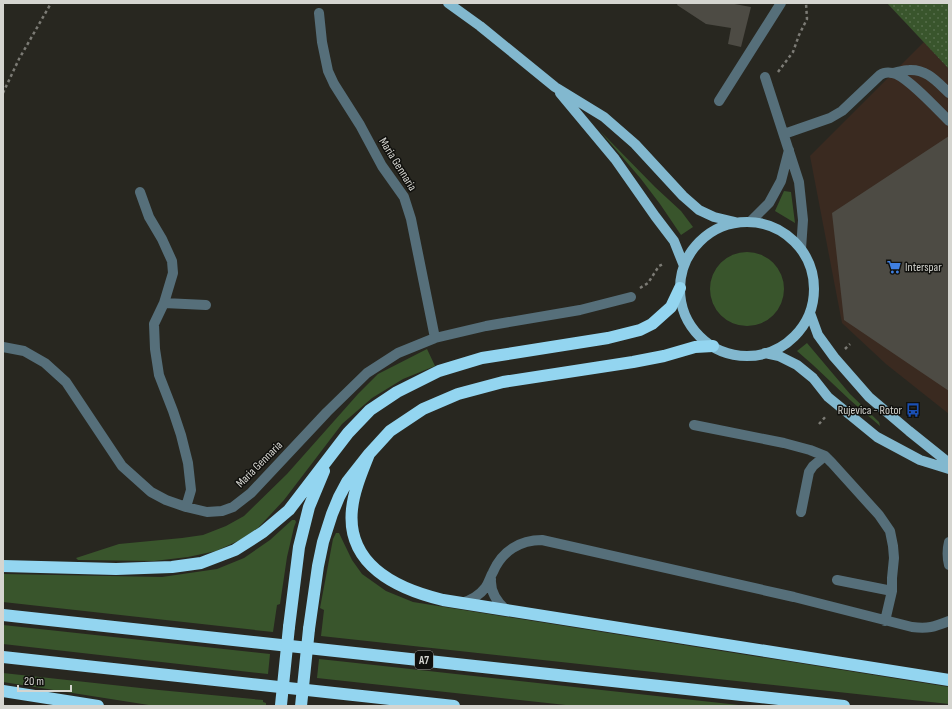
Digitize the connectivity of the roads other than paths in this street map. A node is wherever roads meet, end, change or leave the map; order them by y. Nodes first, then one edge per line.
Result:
1 (448, 3) edge
2 (781, 3) edge
3 (319, 13) dead end
4 (893, 73) junction
5 (765, 77) dead end
6 (555, 86) junction
7 (949, 94) edge
8 (719, 101) dead end
9 (949, 121) edge
10 (784, 134) junction
11 (789, 150) junction
12 (140, 192) dead end
13 (750, 222) junction
14 (737, 223) junction
15 (801, 249) junction
16 (684, 266) junction
17 (680, 288) junction
18 (631, 297) road end
19 (164, 303) junction
20 (206, 305) dead end
21 (810, 313) junction
22 (435, 338) junction
23 (713, 346) junction
24 (3, 347) edge
25 (765, 353) junction
26 (694, 425) dead end
27 (369, 454) junction
28 (331, 456) junction
29 (825, 456) junction
30 (949, 464) edge
31 (949, 469) edge
32 (186, 507) junction
33 (801, 512) dead end
34 (949, 542) edge
35 (949, 565) edge
36 (3, 566) edge
37 (491, 578) junction
38 (837, 580) dead end
39 (892, 591) junction
40 (462, 603) junction
41 (506, 610) junction
42 (3, 615) edge
43 (885, 621) junction
44 (949, 621) edge
45 (3, 657) edge
46 (949, 680) edge
47 (3, 691) edge
48 (98, 706) edge
49 (281, 706) edge
50 (301, 706) edge
51 (454, 706) edge
52 (844, 706) edge

1 - 6 main road
2 - 8 street
3 - 22 street, Maria Gennaria
4 - 7 street
4 - 9 street
4 - 10 street
5 - 10 street
6 - 14 main road
6 - 16 main road
10 - 11 street
11 - 13 street
11 - 15 street
12 - 19 street
13 - 14 main road
13 - 15 main road
14 - 16 main road
15 - 21 main road
16 - 17 main road
17 - 23 main road
17 - 28 highway
18 - 22 street, Maria Gennaria
19 - 20 street
19 - 32 street
21 - 25 main road
21 - 30 main road
22 - 32 street, Maria Gennaria
23 - 25 main road
23 - 27 highway
24 - 32 street, Maria Gennaria
25 - 31 main road
26 - 29 street
27 - 40 highway
27 - 50 highway, bridge
28 - 36 highway
28 - 49 highway, bridge
29 - 33 street
29 - 39 street
34 - 35 street
37 - 40 street
37 - 41 street
37 - 43 street
38 - 39 street
39 - 43 street
40 - 41 highway
41 - 46 highway
42 - 52 highway, A7
43 - 44 street
45 - 51 highway
47 - 48 highway

